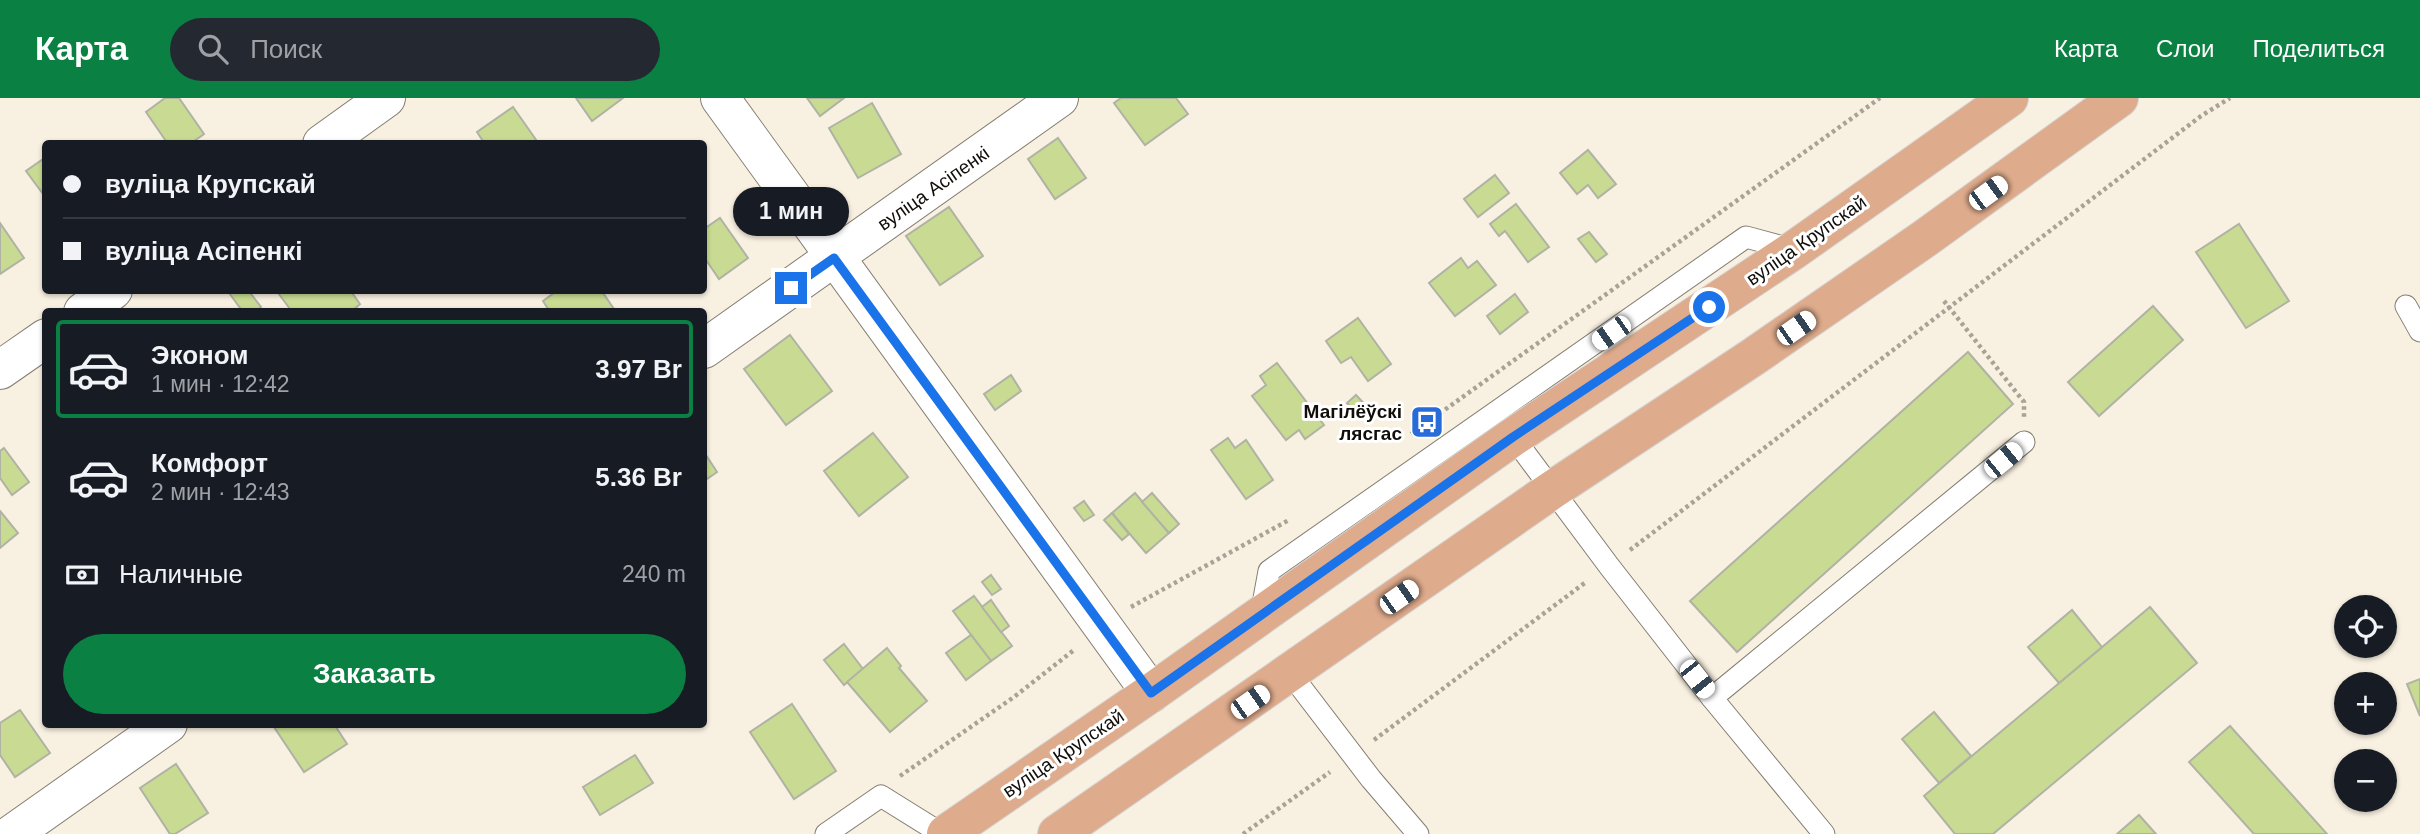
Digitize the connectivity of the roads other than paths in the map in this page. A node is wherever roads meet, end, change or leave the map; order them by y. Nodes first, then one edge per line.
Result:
1 (386, 98) edge
2 (720, 98) edge
3 (1059, 98) edge
4 (2119, 98) edge
5 (1996, 102) edge
6 (328, 140) edge
7 (1794, 250) junction
8 (834, 258) junction
9 (108, 294) edge
10 (2406, 306) dead end
11 (88, 308) edge
12 (2420, 331) edge
13 (42, 341) edge
14 (707, 347) edge
15 (0, 370) edge
16 (1513, 437) junction
17 (2024, 442) road end
18 (1552, 490) junction
19 (1260, 615) junction
20 (1290, 673) junction
21 (1151, 693) junction
22 (1712, 698) junction
23 (162, 728) edge
24 (12, 834) edge
25 (826, 834) edge
26 (944, 834) edge
27 (1057, 834) edge
28 (1418, 834) edge
29 (1824, 834) edge

1 - 6 street
2 - 8 street
3 - 8 street, вуліца Асіпенкі
4 - 18 main road
5 - 7 main road, вуліца Крупскай
7 - 16 main road, вуліца Крупскай
7 - 19 lane
8 - 14 street, вуліца Асіпенкі
8 - 21 street
9 - 11 street
10 - 12 lane
13 - 15 street
16 - 18 lane
16 - 19 main road, вуліца Крупскай
17 - 22 lane
18 - 20 main road
18 - 22 lane
19 - 21 main road, вуліца Крупскай
20 - 27 main road
20 - 28 lane
21 - 26 main road, вуліца Крупскай
22 - 29 lane
23 - 24 street
25 - 26 lane

